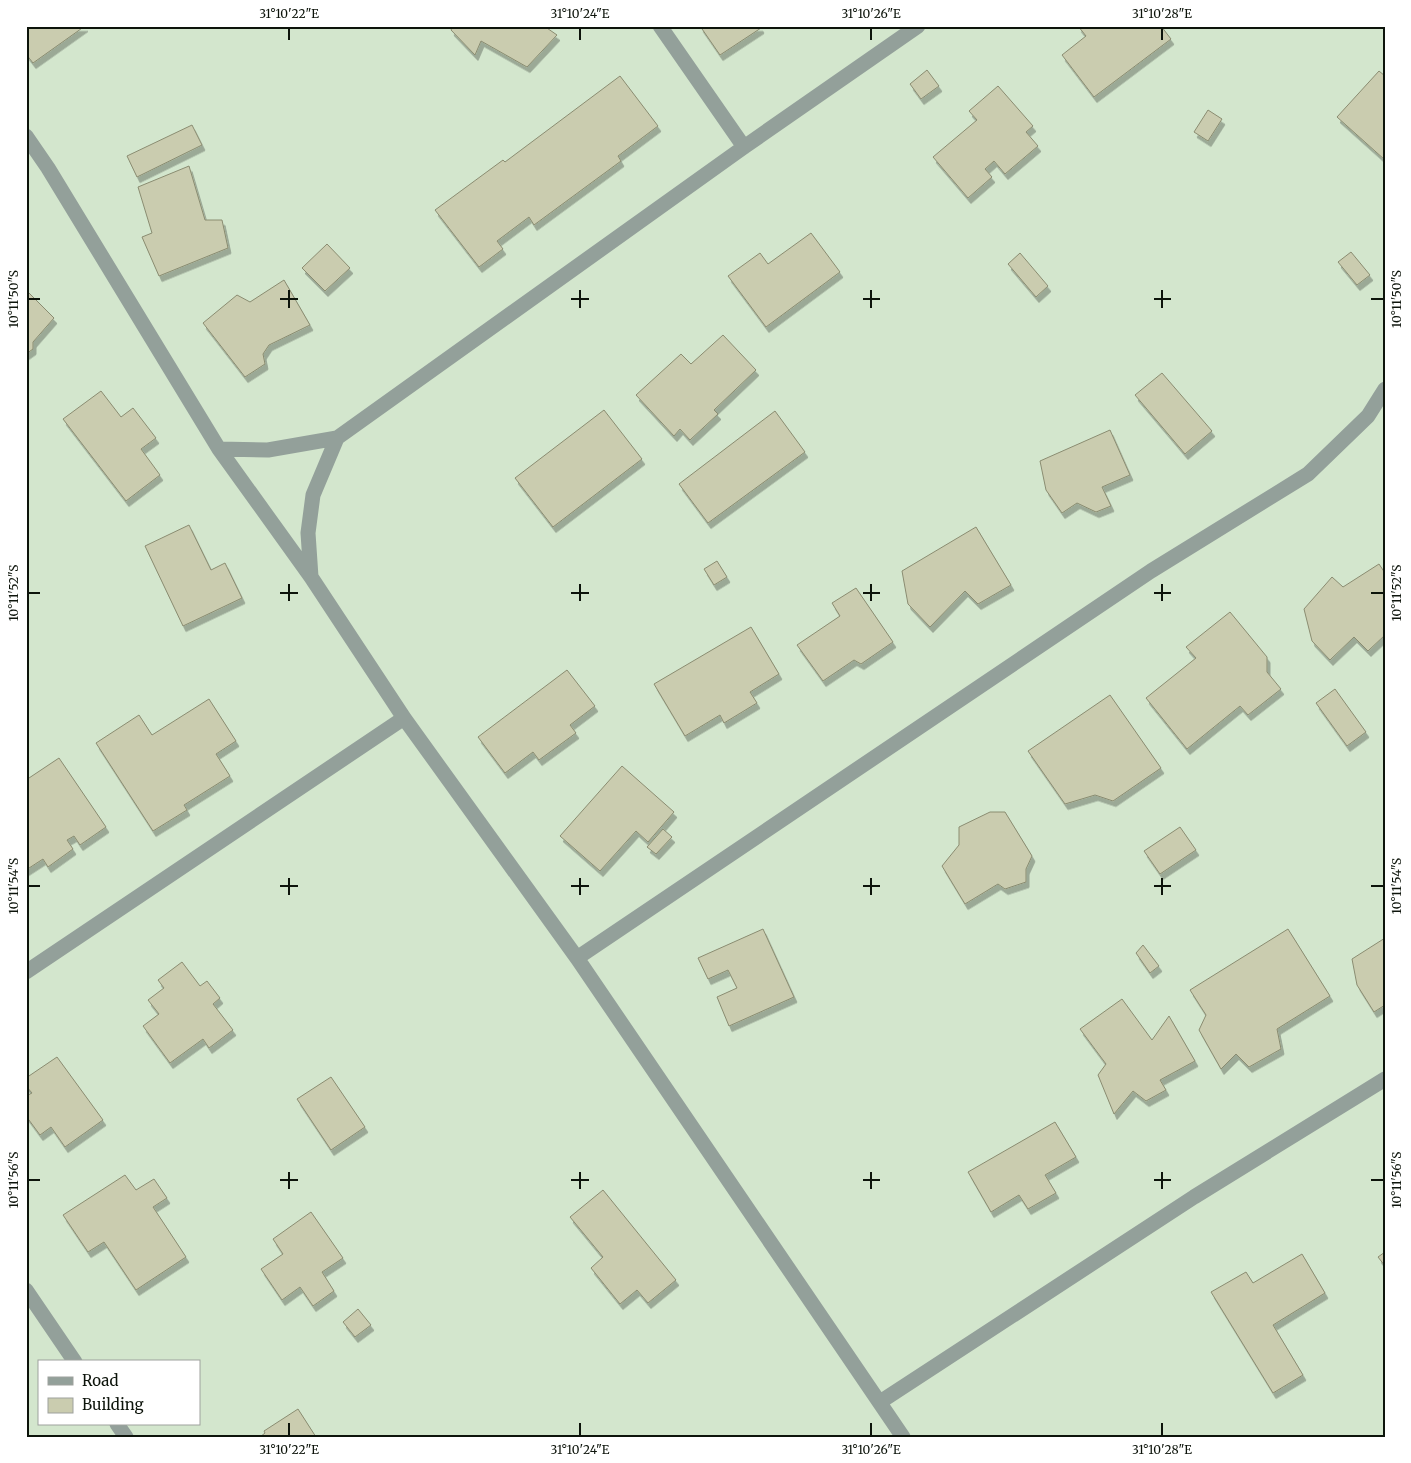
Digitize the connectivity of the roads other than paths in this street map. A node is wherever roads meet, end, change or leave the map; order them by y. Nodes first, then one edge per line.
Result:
1 (660, 26) edge
2 (918, 26) edge
3 (26, 136) edge
4 (744, 148) junction
5 (1385, 389) edge
6 (337, 438) junction
7 (219, 449) junction
8 (311, 577) junction
9 (404, 718) junction
10 (578, 958) junction
11 (26, 972) edge
12 (1385, 1079) edge
13 (26, 1290) edge
14 (74, 1360) edge
15 (880, 1402) junction
16 (119, 1426) edge
17 (126, 1437) edge
18 (903, 1437) edge

1 - 4 street
2 - 4 street
3 - 7 street
4 - 6 street
5 - 10 street
6 - 7 street
6 - 8 street
7 - 8 street
8 - 9 street
9 - 10 street
9 - 11 street
10 - 15 street
12 - 15 street
13 - 14 street
15 - 18 street
16 - 17 street

